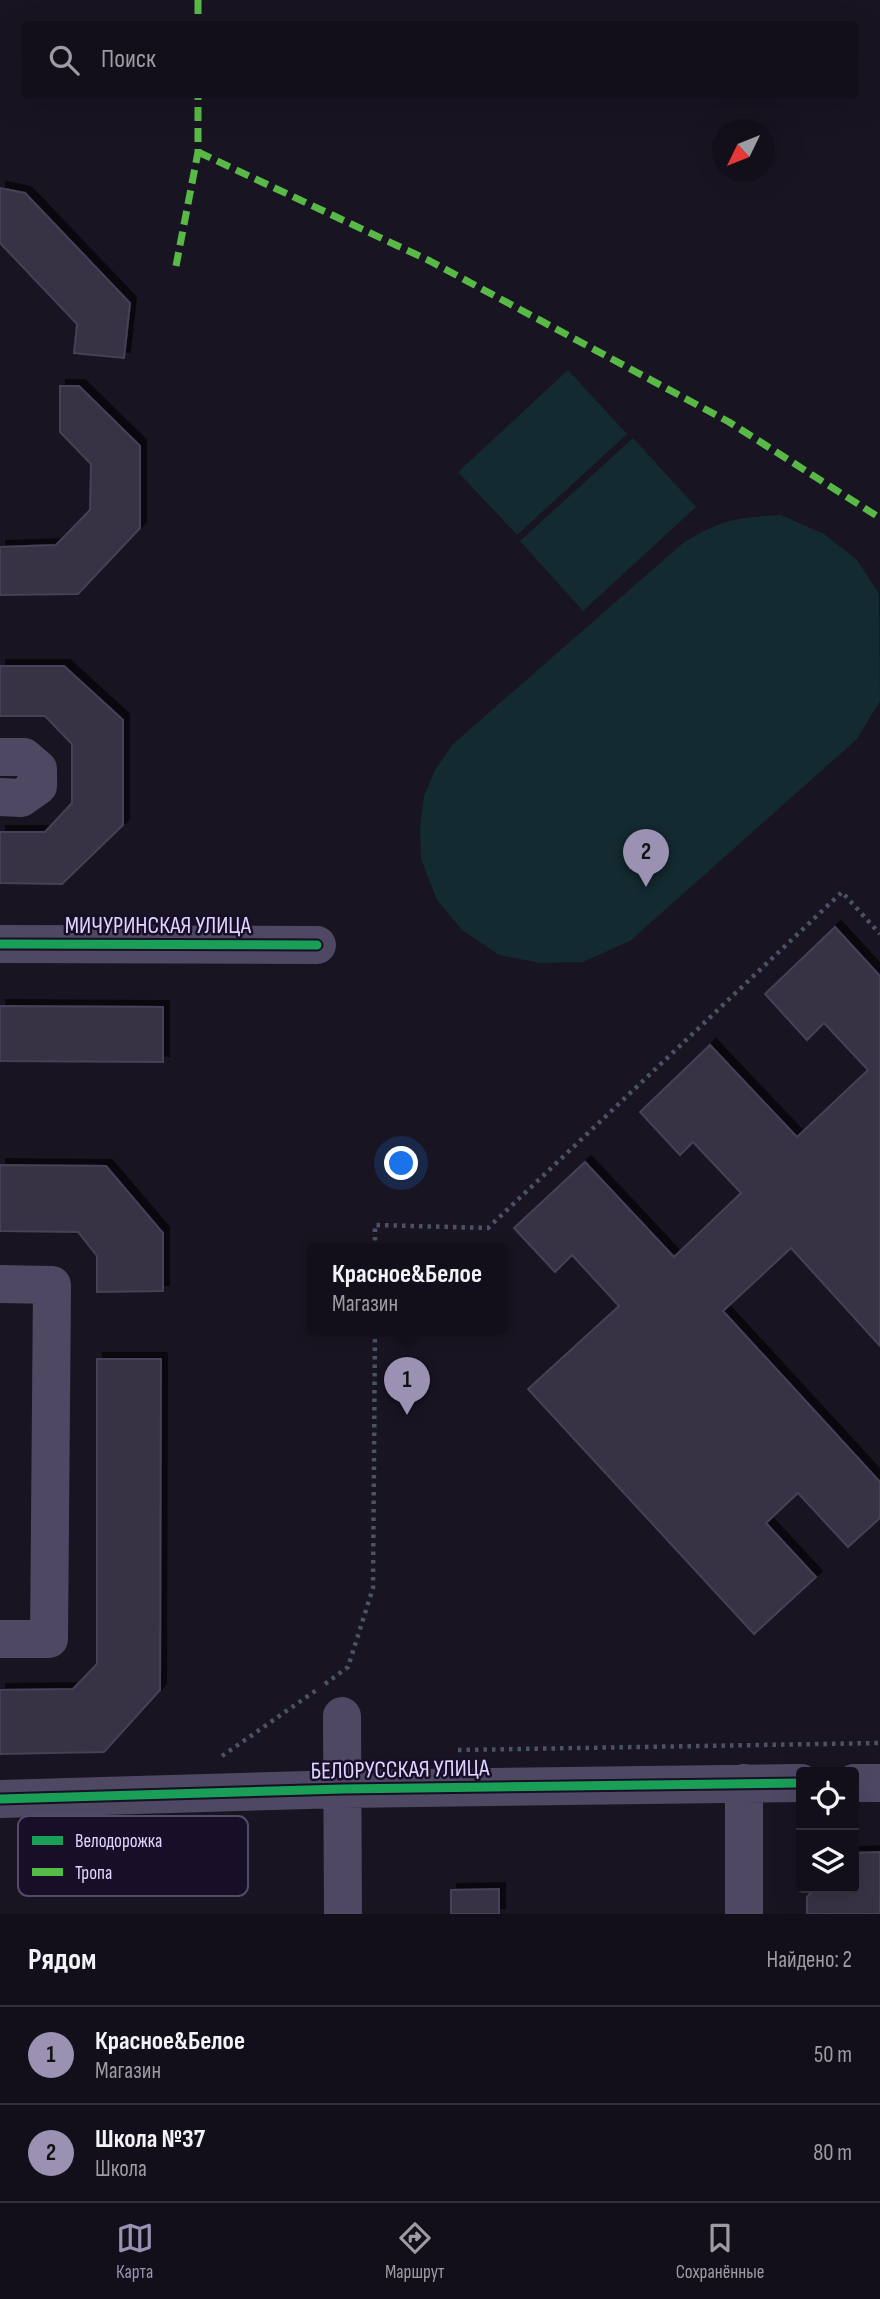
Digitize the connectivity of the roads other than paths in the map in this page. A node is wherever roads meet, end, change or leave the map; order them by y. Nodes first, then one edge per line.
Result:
1 (0, 757) edge
2 (0, 797) edge
3 (0, 944) edge
4 (317, 945) dead end
5 (0, 1284) edge
6 (0, 1640) edge
7 (342, 1716) dead end
8 (744, 1783) junction
9 (796, 1783) edge
10 (859, 1783) edge
11 (880, 1783) edge
12 (343, 1789) junction
13 (0, 1799) edge
14 (343, 1914) edge
15 (744, 1914) edge

1 - 2 street
3 - 4 street, МИЧУРИНСКАЯ УЛИЦА
5 - 6 street
7 - 12 street
8 - 9 street, БЕЛОРУССКАЯ УЛИЦА
8 - 12 street, БЕЛОРУССКАЯ УЛИЦА
8 - 15 street
10 - 11 street
12 - 13 street, БЕЛОРУССКАЯ УЛИЦА
12 - 14 street

